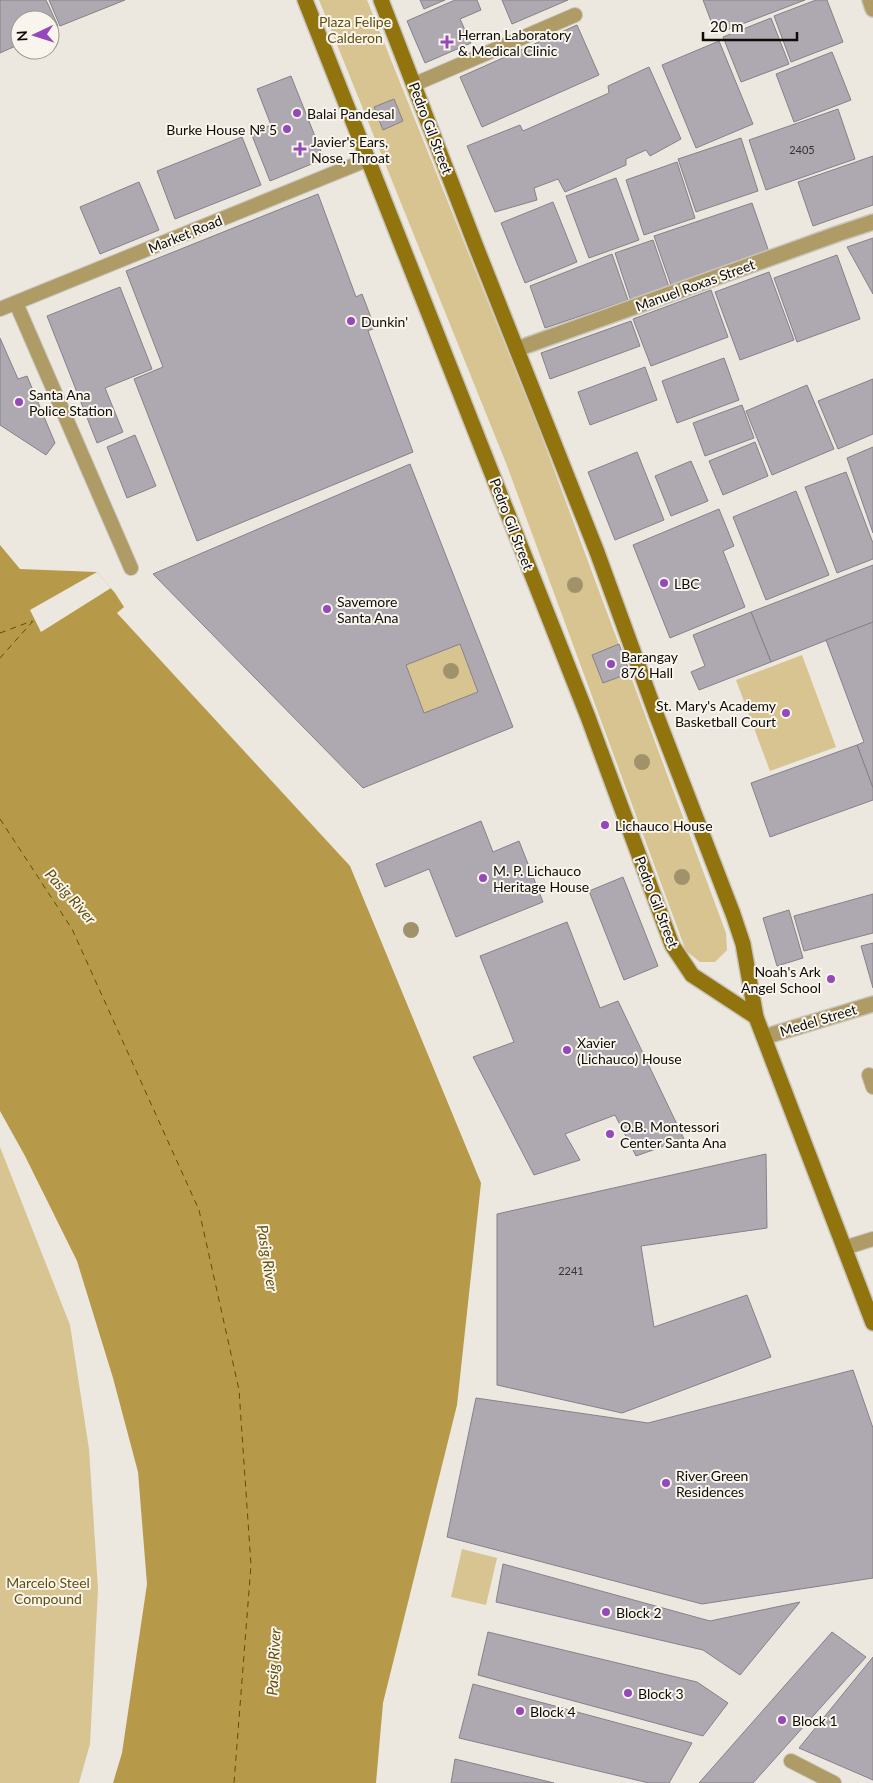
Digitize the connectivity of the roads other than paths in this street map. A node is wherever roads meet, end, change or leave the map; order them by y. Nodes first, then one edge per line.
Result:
1 (305, 0) edge
2 (382, 0) edge
3 (870, 0) edge
4 (873, 9) edge
5 (574, 15) dead end
6 (415, 84) junction
7 (369, 160) junction
8 (873, 222) edge
9 (16, 303) junction
10 (0, 309) edge
11 (517, 349) junction
12 (130, 568) dead end
13 (873, 1004) edge
14 (756, 1017) junction
15 (764, 1037) junction
16 (873, 1238) edge
17 (844, 1248) junction
18 (873, 1323) edge
19 (791, 1761) dead end
20 (834, 1783) edge

1 - 7 main road, Pedro Gil Street
2 - 6 main road, Pedro Gil Street
3 - 4 street
5 - 6 lane
6 - 11 main road, Pedro Gil Street
7 - 9 lane, Market Road
7 - 14 main road, Pedro Gil Street
8 - 11 street, Manuel Roxas Street
9 - 10 lane, Market Road
9 - 12 lane
11 - 14 main road, Pedro Gil Street
13 - 15 street, Medel Street
14 - 15 main road, Pedro Gil Street
15 - 17 main road, Pedro Gil Street
16 - 17 lane
17 - 18 main road, Pedro Gil Street
19 - 20 lane

